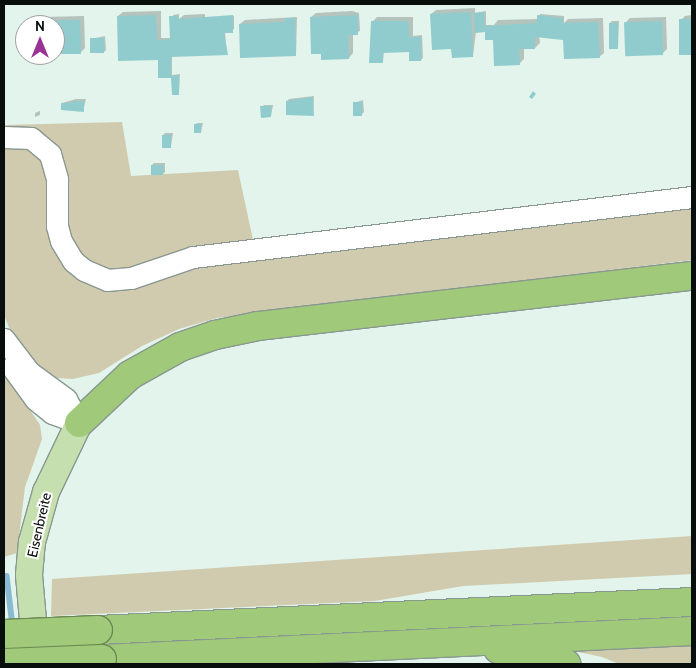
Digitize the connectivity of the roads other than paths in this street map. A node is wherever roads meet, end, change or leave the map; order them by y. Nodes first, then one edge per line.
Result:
1 (4, 137) edge
2 (692, 197) edge
3 (692, 276) edge
4 (4, 339) edge
5 (4, 353) edge
6 (79, 423) junction
7 (692, 602) edge
8 (692, 631) edge
9 (4, 634) edge
10 (460, 641) junction
11 (4, 663) edge
12 (37, 664) edge
13 (566, 664) edge

1 - 2 street
3 - 6 highway
4 - 6 street
5 - 6 street
6 - 12 main road, Eisenbreite
7 - 9 highway, bridge
8 - 10 highway
10 - 11 highway, bridge
10 - 13 highway

